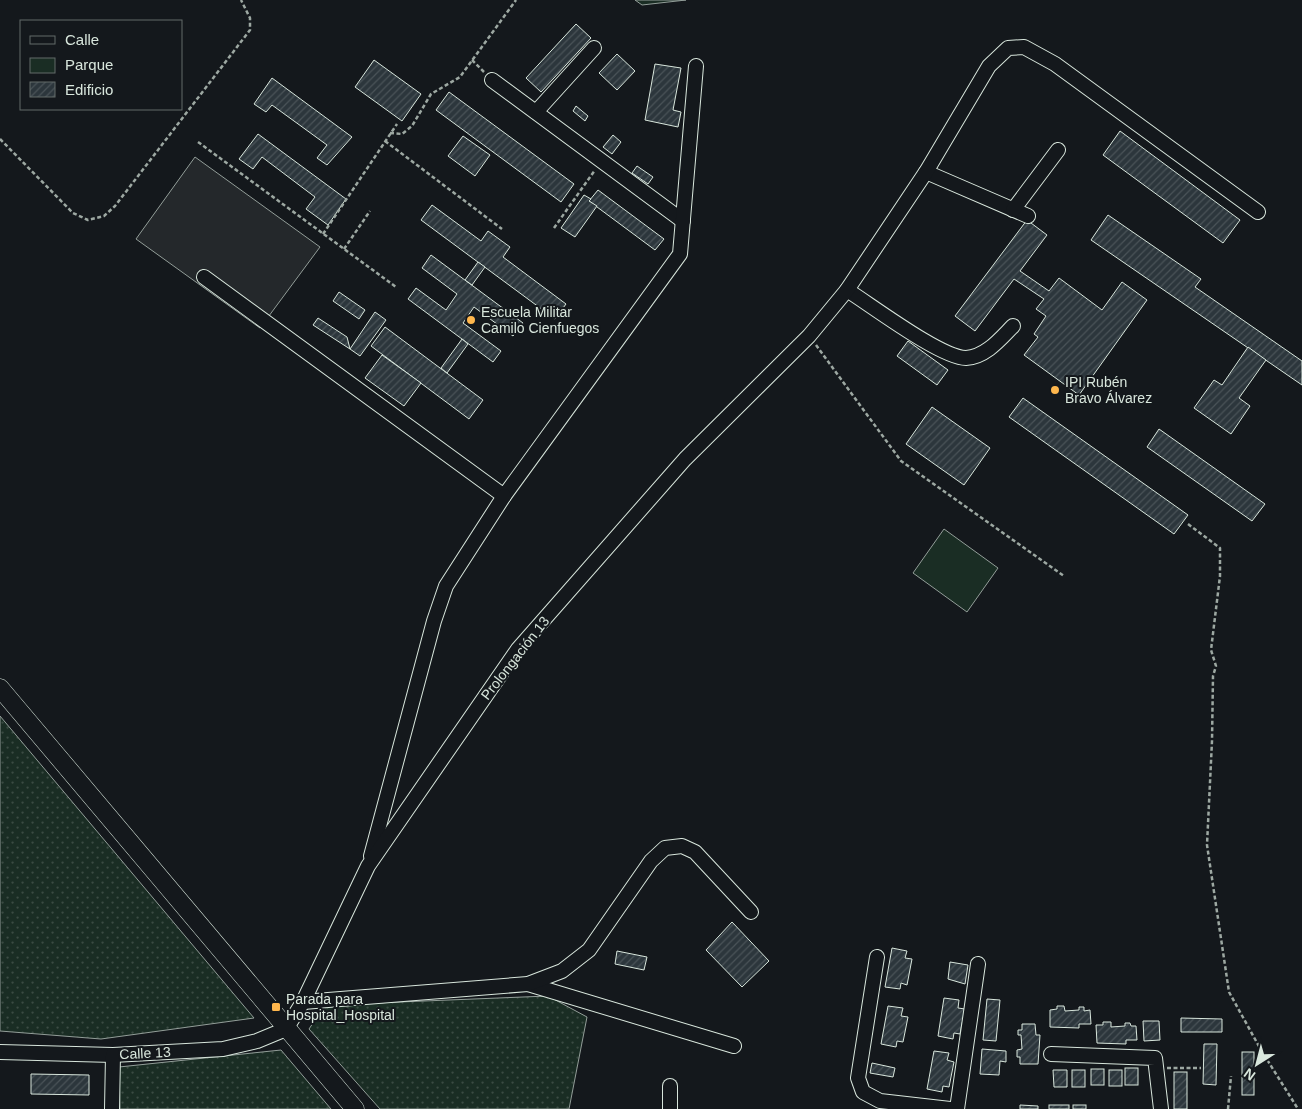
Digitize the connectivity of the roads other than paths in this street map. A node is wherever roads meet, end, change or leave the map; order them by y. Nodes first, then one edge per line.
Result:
1 (594, 48) dead end
2 (696, 66) dead end
3 (492, 80) dead end
4 (536, 112) junction
5 (1058, 150) dead end
6 (926, 172) junction
7 (1014, 210) junction
8 (1258, 212) dead end
9 (1028, 216) dead end
10 (683, 220) junction
11 (204, 276) dead end
12 (847, 290) junction
13 (1012, 326) dead end
14 (504, 496) junction
15 (0, 688) edge
16 (368, 866) junction
17 (751, 912) dead end
18 (877, 957) dead end
19 (978, 964) dead end
20 (528, 984) junction
21 (303, 1002) junction
22 (286, 1029) junction
23 (734, 1046) dead end
24 (0, 1052) edge
25 (1051, 1054) dead end
26 (113, 1055) junction
27 (670, 1086) dead end
28 (112, 1109) edge
29 (355, 1109) edge
30 (670, 1109) edge
31 (950, 1109) edge
32 (957, 1109) edge
33 (1160, 1109) edge

1 - 4 street
2 - 10 street
3 - 4 street
4 - 10 street
5 - 7 street
6 - 7 street
6 - 8 street, Prolongación 13
6 - 12 street, Prolongación 13
7 - 9 street
10 - 14 street
11 - 14 street
12 - 13 street
12 - 16 street, Prolongación 13
14 - 16 street
15 - 22 main road
16 - 21 street, Prolongación 13
17 - 20 street
18 - 31 street
19 - 32 street
20 - 21 street
20 - 23 street
21 - 22 street, Prolongación 13
22 - 26 street, Calle 13
22 - 29 main road
24 - 26 street, Calle 13
25 - 33 street
26 - 28 street
27 - 30 street

